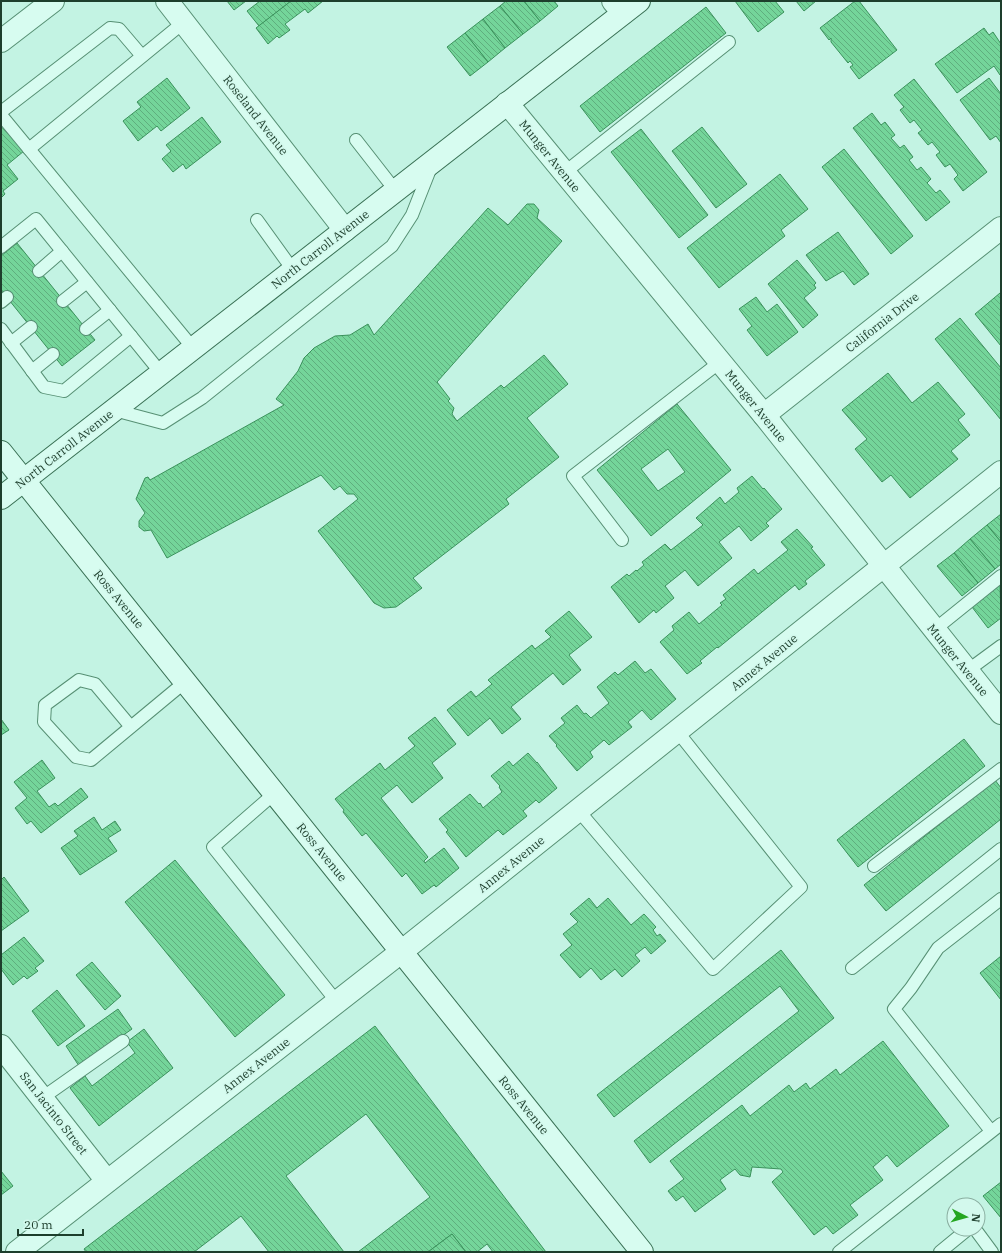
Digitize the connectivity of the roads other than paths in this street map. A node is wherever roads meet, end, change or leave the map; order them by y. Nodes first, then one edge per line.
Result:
1 (53, 1) edge
2 (168, 1) edge
3 (625, 5) edge
4 (184, 22) junction
5 (1, 41) edge
6 (729, 42) dead end
7 (142, 56) junction
8 (507, 103) junction
9 (1, 113) edge
10 (356, 140) dead end
11 (29, 149) junction
12 (434, 160) junction
13 (564, 173) junction
14 (395, 190) junction
15 (257, 220) dead end
16 (1001, 228) edge
17 (345, 230) junction
18 (1, 247) edge
19 (62, 251) junction
20 (293, 270) junction
21 (39, 271) dead end
22 (87, 282) junction
23 (63, 301) dead end
24 (110, 310) junction
25 (31, 327) dead end
26 (1, 329) edge
27 (86, 329) dead end
28 (131, 336) junction
29 (12, 343) junction
30 (193, 348) junction
31 (53, 354) dead end
32 (720, 362) junction
33 (32, 371) junction
34 (161, 373) junction
35 (114, 410) junction
36 (764, 415) junction
37 (1, 452) edge
38 (1001, 472) edge
39 (23, 480) junction
40 (1, 498) edge
41 (622, 540) dead end
42 (883, 566) junction
43 (1001, 576) edge
44 (934, 630) junction
45 (1001, 646) edge
46 (967, 672) junction
47 (185, 682) junction
48 (1001, 713) edge
49 (131, 727) junction
50 (677, 731) junction
51 (1001, 769) edge
52 (274, 793) junction
53 (578, 810) junction
54 (1001, 850) edge
55 (874, 866) dead end
56 (1001, 899) edge
57 (401, 952) junction
58 (852, 968) dead end
59 (336, 1002) junction
60 (123, 1041) dead end
61 (1, 1046) edge
62 (42, 1098) junction
63 (1001, 1124) edge
64 (991, 1131) junction
65 (107, 1181) junction
66 (958, 1237) edge
67 (981, 1237) edge
68 (22, 1251) edge
69 (642, 1252) edge
70 (839, 1252) edge
71 (940, 1252) edge
72 (992, 1252) edge

1 - 5 street
2 - 4 street, Roseland Avenue
3 - 8 street, North Carroll Avenue
4 - 7 lane
4 - 17 street, Roseland Avenue
6 - 13 lane
7 - 9 lane
7 - 11 lane
8 - 12 street, North Carroll Avenue
8 - 13 street, Munger Avenue
9 - 11 lane
10 - 14 lane
11 - 30 lane
12 - 14 street, North Carroll Avenue
12 - 35 lane
13 - 32 street, Munger Avenue
14 - 17 street, North Carroll Avenue
15 - 20 lane
16 - 36 street, California Drive
17 - 20 street, North Carroll Avenue
18 - 19 lane
19 - 21 lane
19 - 22 lane
20 - 30 street, North Carroll Avenue
22 - 23 lane
22 - 24 lane
24 - 27 lane
24 - 28 lane
25 - 29 lane
26 - 29 lane
28 - 33 lane
28 - 34 lane
29 - 33 lane
30 - 34 street, North Carroll Avenue
31 - 33 lane
32 - 36 street, Munger Avenue
32 - 41 lane
34 - 35 street, North Carroll Avenue
35 - 39 street, North Carroll Avenue
36 - 42 street, Munger Avenue
37 - 39 street, Ross Avenue
38 - 42 street, Annex Avenue
39 - 40 street, North Carroll Avenue
39 - 47 street, Ross Avenue
42 - 44 street, Munger Avenue
42 - 50 street, Annex Avenue
43 - 44 lane
44 - 46 street, Munger Avenue
45 - 46 lane
46 - 48 street, Munger Avenue
47 - 49 lane
47 - 52 street, Ross Avenue
49 - 49 lane
50 - 53 street, Annex Avenue
50 - 53 lane
51 - 55 lane
52 - 57 street, Ross Avenue
52 - 59 lane
53 - 57 street, Annex Avenue
54 - 58 lane
56 - 64 lane
57 - 59 street, Annex Avenue
57 - 69 street, Ross Avenue
59 - 65 street, Annex Avenue
60 - 62 lane
61 - 62 street, San Jacinto Street
62 - 65 street, San Jacinto Street
63 - 64 lane
64 - 70 lane
65 - 68 street, Annex Avenue
66 - 71 lane
67 - 72 lane

